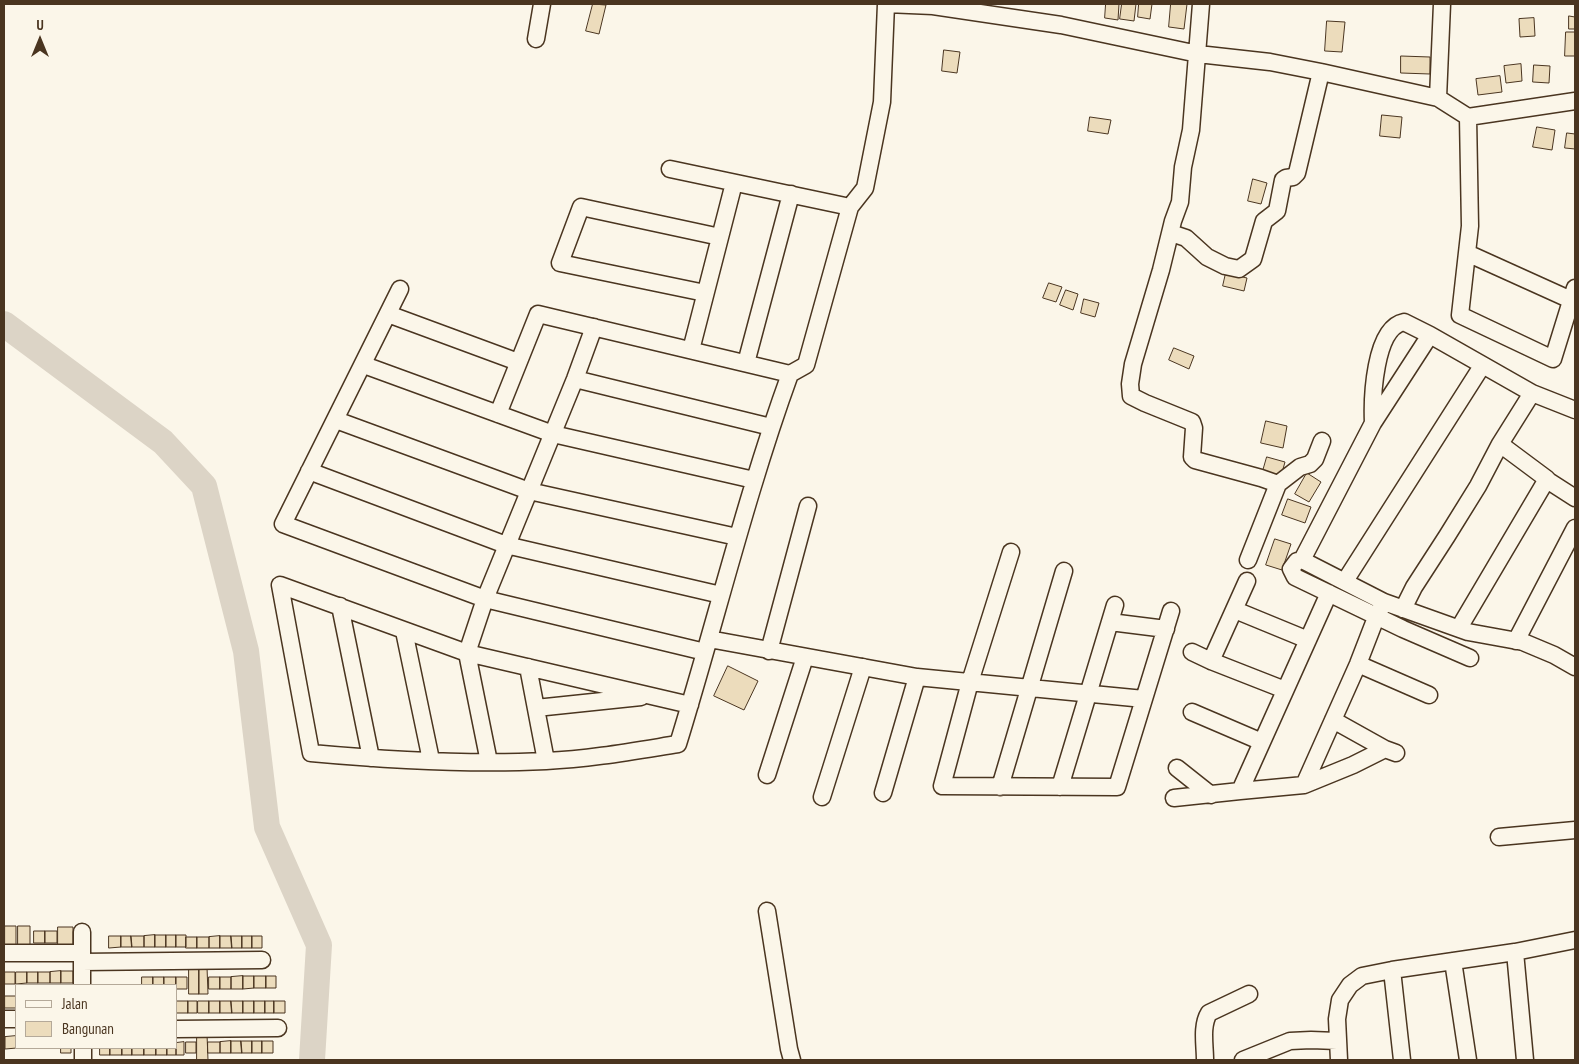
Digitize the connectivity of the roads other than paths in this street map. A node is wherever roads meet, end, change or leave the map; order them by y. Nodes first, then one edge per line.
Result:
1 (542, 4) edge
2 (886, 4) edge
3 (924, 4) edge
4 (1201, 4) edge
5 (1442, 4) edge
6 (536, 39) dead end
7 (1198, 54) junction
8 (1321, 72) junction
9 (1438, 98) junction
10 (1575, 101) edge
11 (1468, 117) junction
12 (670, 169) dead end
13 (734, 183) junction
14 (791, 194) junction
15 (850, 207) junction
16 (1171, 233) junction
17 (720, 237) junction
18 (1467, 252) junction
19 (400, 289) dead end
20 (705, 293) junction
21 (1573, 294) edge
22 (388, 314) junction
23 (594, 327) junction
24 (1430, 335) junction
25 (691, 350) junction
26 (518, 362) junction
27 (746, 363) junction
28 (364, 365) junction
29 (1482, 366) junction
30 (790, 374) junction
31 (575, 379) junction
32 (1532, 393) junction
33 (1575, 410) edge
34 (498, 414) junction
35 (336, 420) junction
36 (1373, 423) junction
37 (770, 426) junction
38 (553, 434) junction
39 (1322, 441) dead end
40 (1500, 444) junction
41 (309, 471) junction
42 (754, 480) junction
43 (1547, 480) junction
44 (1278, 484) junction
45 (529, 491) junction
46 (1575, 498) edge
47 (808, 506) dead end
48 (1575, 528) edge
49 (737, 537) junction
50 (506, 545) junction
51 (1011, 552) dead end
52 (1248, 560) dead end
53 (1302, 560) junction
54 (1064, 571) dead end
55 (1247, 581) dead end
56 (1346, 581) junction
57 (1330, 593) junction
58 (721, 595) junction
59 (485, 599) junction
60 (1115, 605) dead end
61 (340, 606) junction
62 (1381, 609) junction
63 (1403, 609) junction
64 (1235, 610) junction
65 (1171, 611) dead end
66 (1110, 622) junction
67 (1459, 628) junction
68 (1166, 629) junction
69 (404, 631) junction
70 (1308, 640) junction
71 (1516, 641) junction
72 (707, 645) junction
73 (769, 651) junction
74 (1192, 652) dead end
75 (467, 653) junction
76 (805, 657) junction
77 (1470, 658) dead end
78 (1211, 661) junction
79 (1358, 664) junction
80 (528, 667) junction
81 (863, 667) junction
82 (1575, 667) edge
83 (917, 677) junction
84 (970, 682) junction
85 (1029, 688) junction
86 (1285, 690) junction
87 (1088, 693) junction
88 (1429, 695) dead end
89 (653, 696) junction
90 (1144, 699) junction
91 (690, 705) junction
92 (536, 708) junction
93 (1192, 712) dead end
94 (1333, 720) junction
95 (1262, 742) junction
96 (371, 758) junction
97 (431, 760) junction
98 (546, 761) junction
99 (489, 762) junction
100 (1177, 768) dead end
101 (767, 775) dead end
102 (1304, 785) junction
103 (1000, 786) junction
104 (1060, 787) junction
105 (1240, 791) junction
106 (883, 793) dead end
107 (1211, 794) junction
108 (822, 797) dead end
109 (1174, 798) dead end
110 (1575, 830) edge
111 (1499, 837) dead end
112 (767, 911) dead end
113 (82, 932) dead end
114 (1575, 940) edge
115 (1514, 952) junction
116 (4, 953) edge
117 (82, 958) junction
118 (262, 960) dead end
119 (1453, 961) junction
120 (1392, 970) junction
121 (82, 984) edge
122 (1249, 994) dead end
123 (278, 1028) dead end
124 (178, 1029) edge
125 (1338, 1041) junction
126 (792, 1060) edge
127 (1205, 1060) edge
128 (1243, 1060) edge
129 (1339, 1060) edge
130 (1402, 1060) edge
131 (1468, 1060) edge
132 (1525, 1060) edge

1 - 6 street
2 - 3 street
2 - 15 street
3 - 7 street
4 - 7 street
5 - 9 street
7 - 8 street
7 - 16 street
8 - 9 street
8 - 16 street
9 - 11 street
10 - 11 street
11 - 18 street
12 - 13 street
13 - 14 street
13 - 17 street
14 - 15 street
14 - 27 street
15 - 30 street
16 - 44 street
17 - 20 street
17 - 20 street
18 - 21 street
18 - 21 street
19 - 22 street
20 - 25 street
22 - 26 street
22 - 28 street
23 - 25 street
23 - 26 street
23 - 31 street
24 - 29 street
24 - 36 street
24 - 36 street
25 - 27 street
26 - 34 street
27 - 30 street
28 - 34 street
28 - 35 street
29 - 32 street
29 - 56 street
30 - 37 street
31 - 37 street
31 - 38 street
32 - 33 street
32 - 40 street
34 - 38 street
35 - 41 street
35 - 45 street
36 - 53 street
37 - 42 street
38 - 42 street
38 - 45 street
39 - 44 street
40 - 43 street
40 - 63 street
41 - 50 street
41 - 59 street
42 - 49 street
43 - 46 street
43 - 67 street
44 - 52 street
45 - 49 street
45 - 50 street
47 - 73 street
48 - 71 street
49 - 58 street
50 - 58 street
50 - 59 street
51 - 84 street
53 - 56 street
53 - 57 street
54 - 85 street
55 - 64 street
56 - 62 street
57 - 62 street
57 - 70 street
58 - 72 street
59 - 72 street
59 - 75 street
60 - 66 street
61 - 69 street
61 - 96 street
61 - 96 street
62 - 63 street
62 - 77 street
62 - 79 street
63 - 67 street
64 - 70 street
64 - 78 street
65 - 68 street
66 - 68 street
66 - 87 street
67 - 71 street
68 - 90 street
69 - 75 street
69 - 97 street
70 - 86 street
71 - 82 street
72 - 73 street
72 - 91 street
73 - 76 street
74 - 78 street
75 - 80 street
75 - 99 street
76 - 81 street
76 - 101 street
78 - 86 street
79 - 88 street
79 - 94 street
80 - 89 street
80 - 92 street
81 - 83 street
81 - 108 street
83 - 84 street
83 - 106 street
84 - 85 street
84 - 103 street
85 - 87 street
85 - 103 street
86 - 95 street
87 - 90 street
87 - 104 street
89 - 91 street
89 - 92 street
90 - 104 street
91 - 98 street
92 - 98 street
93 - 95 street
94 - 102 street
94 - 102 street
95 - 105 street
96 - 97 street
97 - 99 street
98 - 99 street
100 - 107 street
102 - 105 street
103 - 104 street
105 - 107 street
107 - 109 street
110 - 111 street
112 - 126 street
113 - 117 street
114 - 115 street
115 - 119 street
115 - 132 street
116 - 117 street
117 - 118 street
117 - 121 street
119 - 120 street
119 - 131 street
120 - 125 street
120 - 130 street
122 - 127 street
123 - 124 street
125 - 128 street
125 - 129 street

